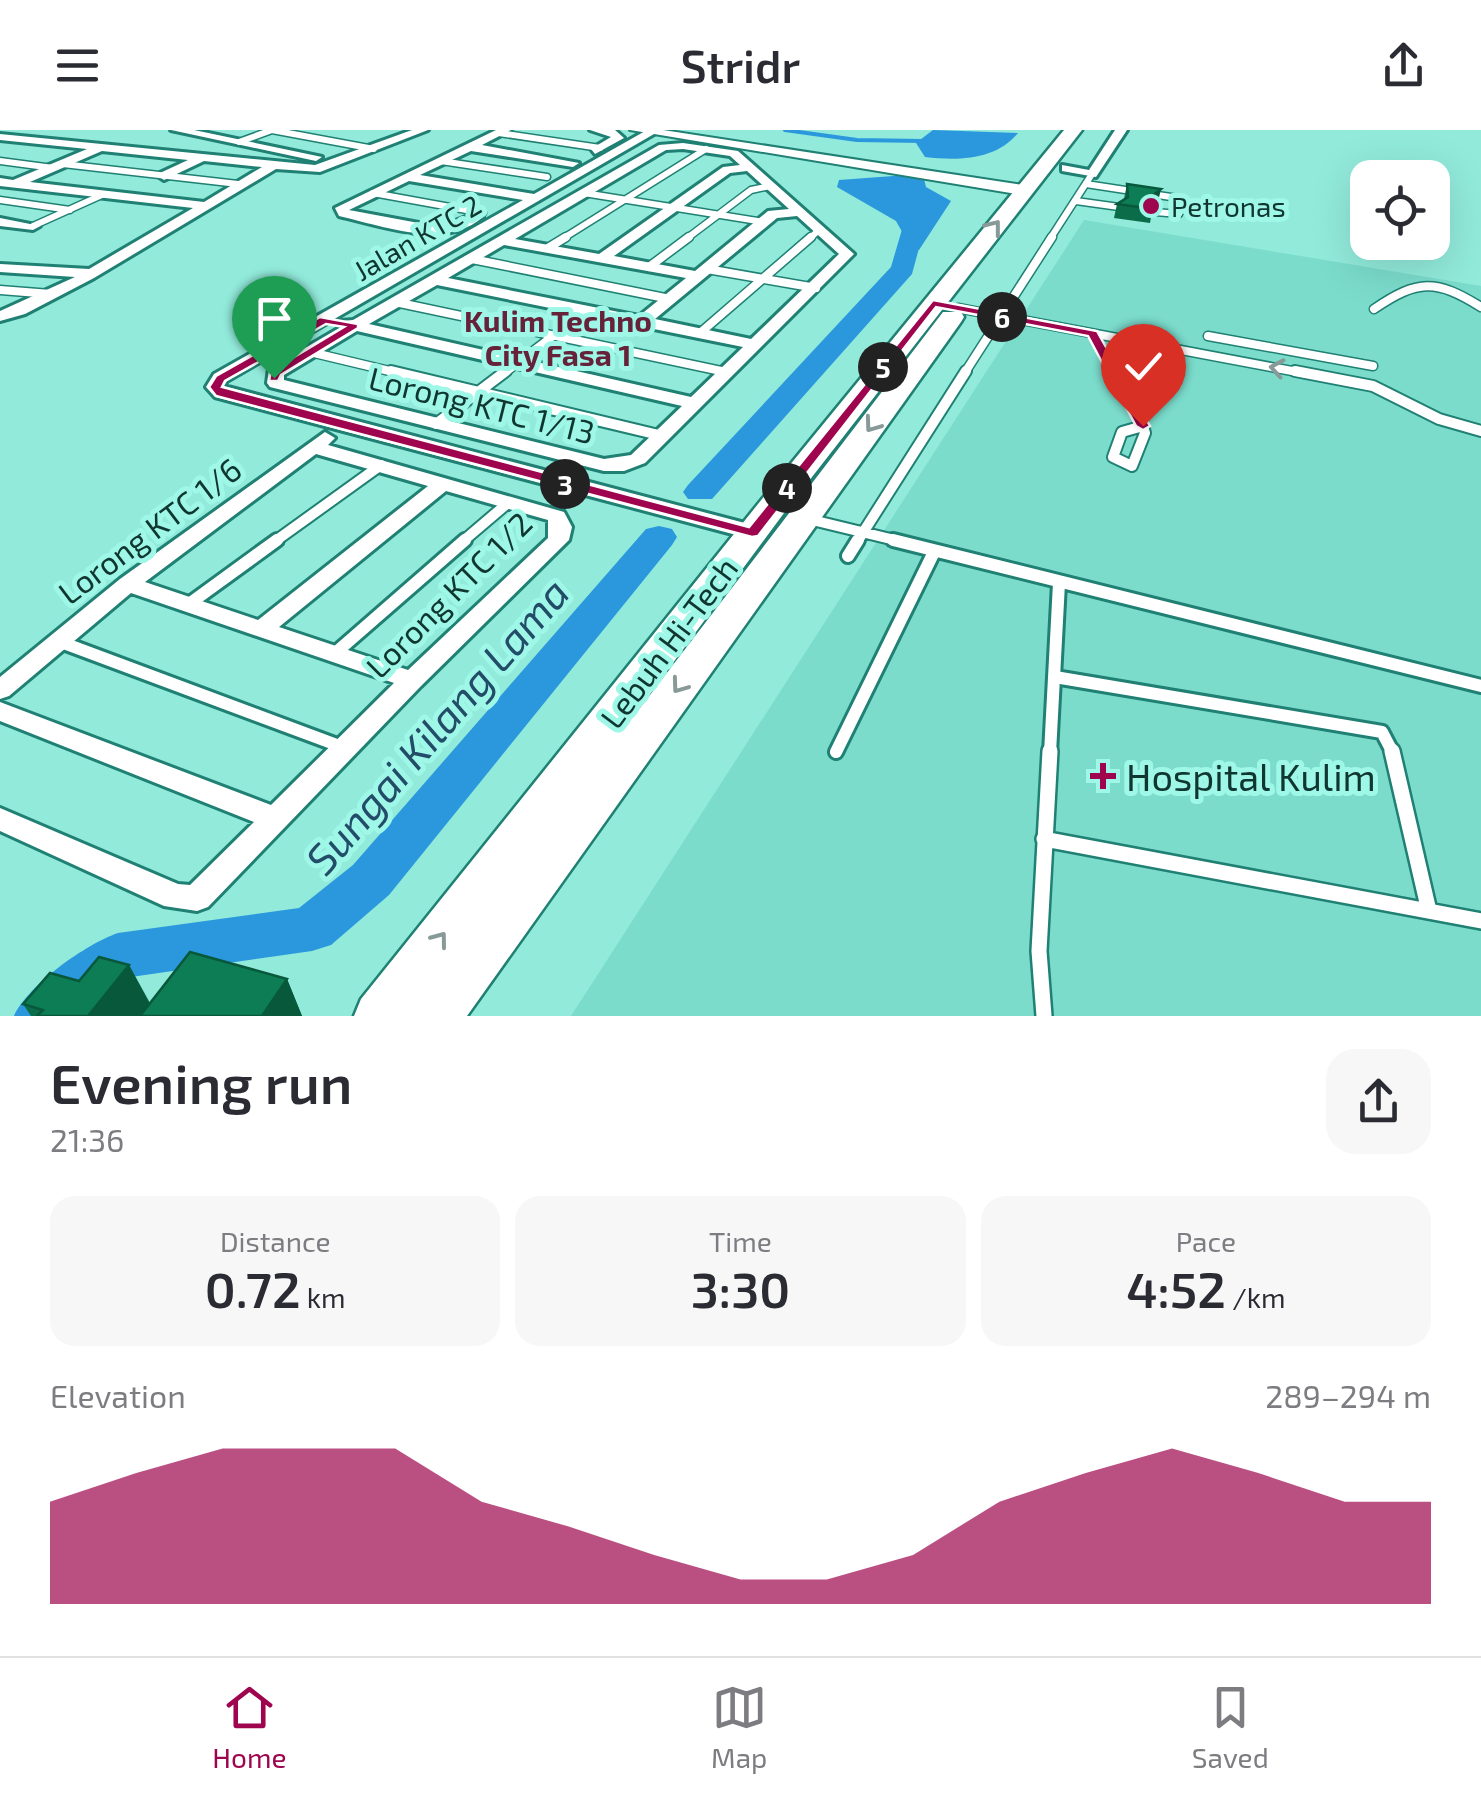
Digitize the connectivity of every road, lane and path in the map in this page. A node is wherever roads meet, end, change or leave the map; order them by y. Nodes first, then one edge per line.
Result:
1 (25, 130) edge
2 (177, 130) edge
3 (272, 130) edge
4 (377, 130) edge
5 (422, 130) edge
6 (596, 130) edge
7 (680, 130) edge
8 (1072, 130) edge
9 (1095, 130) edge
10 (1121, 130) edge
11 (502, 131) edge
12 (648, 131) edge
13 (408, 136) junction
14 (1, 138) edge
15 (239, 142) junction
16 (101, 148) junction
17 (374, 148) junction
18 (468, 148) junction
19 (600, 148) junction
20 (706, 150) junction
21 (201, 158) junction
22 (0, 161) edge
23 (441, 161) junction
24 (341, 162) junction
25 (573, 163) junction
26 (58, 166) junction
27 (272, 166) junction
28 (748, 167) junction
29 (1066, 168) junction
30 (164, 176) junction
31 (408, 177) junction
32 (547, 178) junction
33 (1090, 179) junction
34 (6, 184) edge
35 (238, 184) junction
36 (770, 186) junction
37 (1026, 186) junction
38 (584, 193) junction
39 (104, 194) junction
40 (373, 194) junction
41 (516, 195) junction
42 (535, 198) junction
43 (0, 200) edge
44 (625, 200) junction
45 (1076, 201) junction
46 (201, 206) junction
47 (675, 207) junction
48 (1120, 207) edge
49 (71, 210) junction
50 (799, 212) junction
51 (1154, 212) edge
52 (483, 213) junction
53 (718, 215) junction
54 (0, 222) edge
55 (764, 222) junction
56 (33, 226) joint
57 (819, 230) junction
58 (471, 234) junction
59 (504, 240) junction
60 (548, 248) junction
61 (602, 258) junction
62 (472, 259) junction
63 (648, 266) junction
64 (0, 268) edge
65 (703, 272) junction
66 (88, 273) junction
67 (763, 278) junction
68 (434, 280) junction
69 (816, 288) junction
70 (0, 290) edge
71 (53, 294) junction
72 (670, 298) junction
73 (395, 302) junction
74 (1481, 306) edge
75 (956, 308) junction
76 (586, 310) junction
77 (1374, 310) dead end
78 (0, 316) edge
79 (1002, 316) junction
80 (324, 320) junction
81 (642, 322) junction
82 (354, 326) junction
83 (700, 333) junction
84 (1093, 334) junction
85 (556, 336) junction
86 (1208, 336) dead end
87 (754, 344) junction
88 (310, 352) junction
89 (518, 363) junction
90 (1373, 366) dead end
91 (726, 372) junction
92 (479, 392) junction
93 (694, 404) junction
94 (436, 424) junction
95 (342, 426) junction
96 (1143, 426) dead end
97 (1481, 432) edge
98 (663, 436) junction
99 (313, 447) junction
100 (382, 465) junction
101 (444, 483) junction
102 (508, 502) junction
103 (804, 518) junction
104 (752, 532) junction
105 (864, 532) junction
106 (934, 552) junction
107 (848, 556) dead end
108 (1059, 582) junction
109 (128, 584) junction
110 (189, 604) junction
111 (260, 630) junction
112 (58, 641) junction
113 (333, 656) junction
114 (1055, 677) junction
115 (412, 680) junction
116 (1481, 686) edge
117 (0, 690) edge
118 (0, 711) edge
119 (346, 748) junction
120 (836, 752) dead end
121 (273, 818) junction
122 (0, 819) edge
123 (1044, 838) junction
124 (1429, 911) junction
125 (1481, 922) edge
126 (380, 1016) edge
127 (436, 1016) edge
128 (1044, 1016) edge

1 - 14 street
2 - 15 street
3 - 15 lane
3 - 17 lane
4 - 13 street
5 - 13 street
6 - 19 street
7 - 37 street
8 - 37 main road, Lebuh Hi-Tech
9 - 29 main road, Lebuh Hi-Tech
10 - 33 street
11 - 18 street
11 - 19 lane
12 - 37 street
12 - 42 street, Jalan KTC 2
13 - 17 street
14 - 16 street
15 - 24 street
16 - 21 street
16 - 26 street
17 - 24 street
18 - 23 street
18 - 25 street
19 - 25 street
20 - 28 street
20 - 38 street, Lorong KTC 1/13
20 - 44 lane
21 - 27 street
21 - 30 street
22 - 26 lane
23 - 31 street
23 - 32 lane
24 - 27 street
25 - 32 street
26 - 30 lane
26 - 34 street
27 - 35 street
28 - 36 street
28 - 47 street
29 - 33 street
29 - 75 main road, Lebuh Hi-Tech
30 - 35 lane
31 - 40 street
31 - 41 street
32 - 41 street
33 - 45 lane
33 - 51 lane
34 - 39 street
35 - 46 street
36 - 50 street
36 - 53 lane
75 -> 37 main road, Lebuh Hi-Tech
38 - 44 lane
38 - 59 street, Lorong KTC 1/13
39 - 46 street
39 - 49 lane
40 - 52 lane
40 - 52 street
41 - 42 street
41 - 52 street
42 - 58 street, Jalan KTC 2
43 - 49 lane
44 - 47 lane
44 - 60 lane
45 - 48 lane
45 - 79 lane
46 - 66 street
47 - 53 lane
47 - 61 street
49 - 56 lane
50 - 55 street
50 - 57 street
53 - 55 lane
53 - 63 lane
54 - 56 street
55 - 65 street
57 - 67 lane
57 - 69 street, Lorong KTC 1/13
58 - 59 street
58 - 80 street, Jalan KTC 2
59 - 60 street
59 - 62 street, Lorong KTC 1/13
60 - 61 street
61 - 63 street
62 - 68 street, Lorong KTC 1/13
62 - 72 lane
63 - 65 street
64 - 66 street
65 - 67 lane
65 - 72 street
66 - 71 street
67 - 69 lane
67 - 83 lane
68 - 73 street, Lorong KTC 1/13
68 - 76 street
69 - 87 street, Lorong KTC 1/13
70 - 71 lane
71 - 78 street
72 - 81 street
73 - 82 street, Lorong KTC 1/13
73 - 85 lane
74 - 77 lane
75 - 79 lane
75 -> 103 main road, Lebuh Hi-Tech
75 - 104 main road, Lebuh Hi-Tech
76 - 81 street
76 - 85 lane
79 - 84 lane
79 - 105 lane
80 - 82 street
80 - 95 street, Jalan KTC 2
81 - 83 street
82 - 88 street, Lorong KTC 1/13
82 - 89 street
83 - 87 street
84 - 96 lane
97 -> 84 lane
85 - 89 lane
85 - 91 lane
86 - 90 lane
87 - 91 street, Lorong KTC 1/13
88 - 92 lane
88 - 94 street, Lorong KTC 1/13
89 - 92 lane
89 - 93 street
91 - 93 street, Lorong KTC 1/13
92 - 94 lane
92 - 98 lane
93 - 98 street, Lorong KTC 1/13
94 - 98 street, Lorong KTC 1/13
95 - 99 street, Lorong KTC 1/6
95 - 104 street
99 - 100 street, Lorong KTC 1/2
99 - 109 street, Lorong KTC 1/6
100 - 101 street, Lorong KTC 1/2
100 - 110 lane
101 - 102 street, Lorong KTC 1/2
101 - 111 street
102 - 113 lane
102 - 115 street, Lorong KTC 1/2
103 - 105 lane
103 -> 127 main road, Lebuh Hi-Tech
126 -> 104 main road, Lebuh Hi-Tech
105 - 106 lane
105 - 107 lane
106 - 108 lane
106 - 120 lane
108 - 114 lane
108 - 116 lane
109 - 110 street
109 - 112 street, Lorong KTC 1/6
110 - 111 street
111 - 113 street
112 - 117 street, Lorong KTC 1/6
112 - 119 lane
113 - 115 street
114 - 123 lane
114 - 124 lane
115 - 119 street, Lorong KTC 1/2
118 - 121 street
119 - 121 street, Lorong KTC 1/2
121 - 122 street, Lorong KTC 1/2
123 - 124 lane
123 - 128 lane
124 - 125 lane

